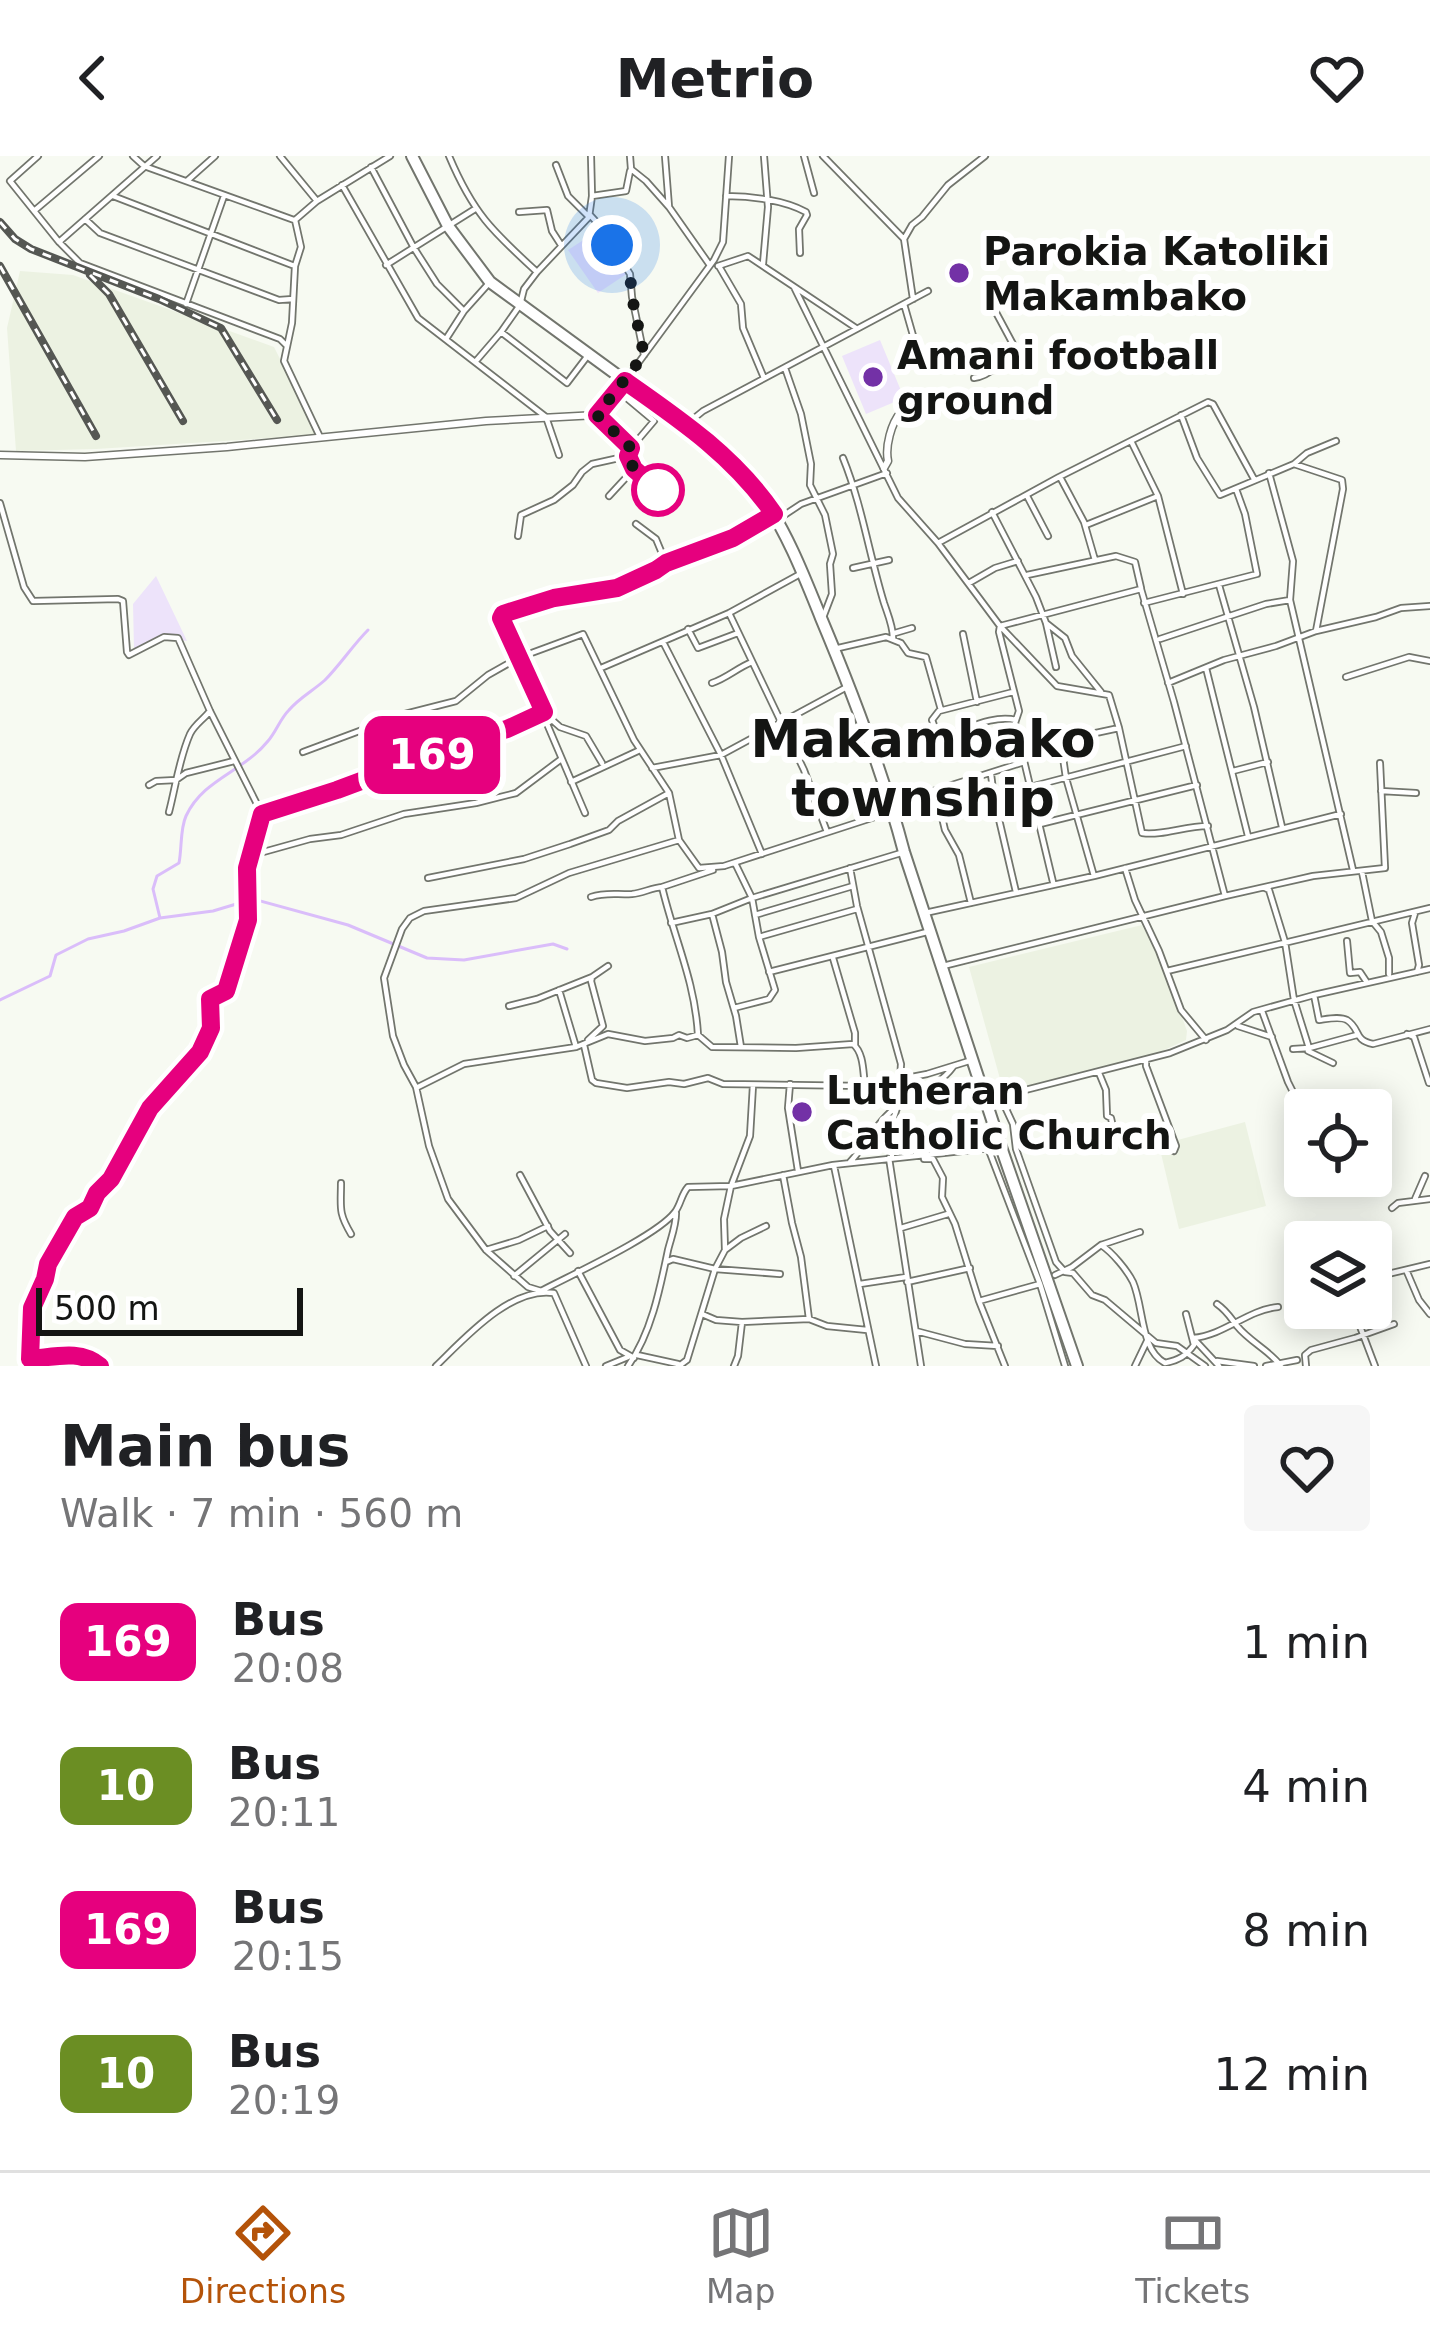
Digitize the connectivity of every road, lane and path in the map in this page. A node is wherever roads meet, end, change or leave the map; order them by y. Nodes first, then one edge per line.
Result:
1 (38, 156) edge
2 (99, 156) edge
3 (133, 156) edge
4 (157, 156) edge
5 (215, 156) edge
6 (280, 156) edge
7 (390, 156) edge
8 (412, 156) edge
9 (449, 156) edge
10 (591, 156) edge
11 (630, 156) edge
12 (665, 156) edge
13 (729, 156) edge
14 (764, 156) edge
15 (804, 156) edge
16 (838, 156) edge
17 (986, 156) edge
18 (826, 158) edge
19 (143, 166) junction
20 (556, 166) dead end
21 (371, 167) junction
22 (631, 169) junction
23 (188, 180) junction
24 (342, 185) junction
25 (225, 193) junction
26 (814, 193) dead end
27 (113, 196) junction
28 (592, 196) junction
29 (726, 196) junction
30 (317, 201) junction
31 (767, 201) junction
32 (669, 207) junction
33 (475, 209) junction
34 (34, 211) junction
35 (519, 212) dead end
36 (589, 216) junction
37 (85, 219) junction
38 (295, 220) junction
39 (448, 226) junction
40 (212, 232) junction
41 (904, 239) junction
42 (59, 242) junction
43 (562, 247) junction
44 (413, 248) junction
45 (800, 253) dead end
46 (714, 263) junction
47 (386, 265) junction
48 (295, 266) junction
49 (763, 267) junction
50 (198, 270) junction
51 (538, 272) junction
52 (490, 282) junction
53 (794, 287) junction
54 (928, 291) dead end
55 (293, 299) junction
56 (913, 299) junction
57 (186, 304) junction
58 (904, 304) junction
59 (520, 305) junction
60 (992, 305) dead end
61 (464, 311) junction
62 (857, 328) junction
63 (501, 332) junction
64 (914, 339) dead end
65 (445, 340) junction
66 (286, 346) junction
67 (824, 346) junction
68 (589, 355) junction
69 (644, 355) junction
70 (474, 363) junction
71 (784, 367) junction
72 (764, 378) junction
73 (974, 378) dead end
74 (621, 386) junction
75 (901, 412) dead end
76 (597, 415) junction
77 (1181, 415) junction
78 (546, 416) junction
79 (687, 424) junction
80 (321, 438) junction
81 (1131, 441) junction
82 (1336, 441) dead end
83 (630, 452) junction
84 (0, 455) edge
85 (559, 455) dead end
86 (843, 458) dead end
87 (1294, 464) junction
88 (634, 469) junction
89 (885, 470) junction
90 (1269, 473) junction
91 (1060, 477) junction
92 (1254, 479) junction
93 (853, 485) junction
94 (658, 490) dead end
95 (1236, 490) junction
96 (610, 496) dead end
97 (1027, 496) junction
98 (1158, 496) junction
99 (817, 498) junction
100 (0, 503) edge
101 (992, 512) junction
102 (775, 517) junction
103 (636, 524) dead end
104 (1084, 526) junction
105 (518, 536) dead end
106 (1048, 536) dead end
107 (938, 543) junction
108 (889, 560) dead end
109 (1095, 560) junction
110 (1018, 561) junction
111 (666, 563) junction
112 (875, 563) junction
113 (853, 568) dead end
114 (802, 573) junction
115 (1027, 575) junction
116 (968, 584) junction
117 (1220, 585) junction
118 (1141, 590) junction
119 (1183, 594) junction
120 (1289, 600) junction
121 (1144, 603) junction
122 (1430, 606) edge
123 (729, 613) junction
124 (1042, 614) junction
125 (1228, 616) junction
126 (822, 621) junction
127 (1046, 622) junction
128 (1000, 626) junction
129 (912, 628) dead end
130 (688, 629) junction
131 (1316, 631) junction
132 (738, 633) junction
133 (963, 634) dead end
134 (894, 635) junction
135 (1298, 638) junction
136 (1160, 639) dead end
137 (662, 641) junction
138 (834, 649) junction
139 (1240, 656) junction
140 (518, 658) junction
141 (1430, 661) edge
142 (752, 662) junction
143 (1056, 667) dead end
144 (601, 668) junction
145 (1206, 668) junction
146 (1346, 677) dead end
147 (712, 683) dead end
148 (1168, 683) junction
149 (849, 686) junction
150 (1013, 692) junction
151 (1102, 693) junction
152 (977, 702) junction
153 (941, 710) junction
154 (210, 711) junction
155 (544, 712) junction
156 (1016, 720) junction
157 (780, 722) junction
158 (1119, 728) junction
159 (1017, 729) junction
160 (956, 732) dead end
161 (973, 740) dead end
162 (1186, 746) junction
163 (640, 750) junction
164 (303, 752) dead end
165 (721, 755) junction
166 (874, 757) junction
167 (560, 760) junction
168 (236, 761) junction
169 (1024, 762) junction
170 (1126, 762) junction
171 (1268, 762) junction
172 (602, 763) dead end
173 (1380, 763) dead end
174 (652, 768) junction
175 (1232, 772) junction
176 (991, 774) junction
177 (1066, 778) junction
178 (176, 780) junction
179 (572, 782) junction
180 (149, 785) dead end
181 (1197, 785) junction
182 (1030, 787) junction
183 (1381, 791) junction
184 (669, 793) junction
185 (1416, 793) dead end
186 (994, 798) junction
187 (1134, 801) junction
188 (940, 809) junction
189 (893, 811) junction
190 (170, 812) dead end
191 (585, 813) dead end
192 (262, 814) junction
193 (1341, 814) junction
194 (1077, 815) junction
195 (1040, 824) junction
196 (1208, 826) junction
197 (1282, 827) junction
198 (827, 832) junction
199 (1248, 836) junction
200 (679, 840) junction
201 (1214, 845) junction
202 (904, 852) junction
203 (762, 854) junction
204 (249, 856) junction
205 (735, 862) junction
206 (724, 866) junction
207 (850, 868) junction
208 (1125, 868) junction
209 (1353, 870) junction
210 (1362, 872) junction
211 (1094, 876) junction
212 (428, 878) dead end
213 (1054, 885) junction
214 (854, 886) junction
215 (662, 887) junction
216 (1263, 887) junction
217 (1016, 893) junction
218 (1226, 896) junction
219 (591, 897) dead end
220 (752, 898) junction
221 (971, 903) junction
222 (858, 908) junction
223 (1430, 908) edge
224 (1416, 911) junction
225 (712, 914) junction
226 (925, 914) junction
227 (754, 915) junction
228 (1144, 917) junction
229 (1372, 921) junction
230 (671, 923) junction
231 (930, 932) junction
232 (759, 937) junction
233 (1347, 941) dead end
234 (1285, 942) junction
235 (870, 945) junction
236 (832, 956) junction
237 (608, 966) dead end
238 (943, 966) junction
239 (1430, 969) edge
240 (1167, 971) junction
241 (1417, 971) junction
242 (769, 972) junction
243 (592, 977) junction
244 (1390, 977) junction
245 (1366, 982) junction
246 (558, 988) junction
247 (1314, 994) junction
248 (1294, 1000) junction
249 (509, 1006) dead end
250 (734, 1008) junction
251 (1262, 1010) junction
252 (1236, 1024) junction
253 (1430, 1029) edge
254 (1407, 1034) junction
255 (698, 1035) junction
256 (1358, 1035) junction
257 (1272, 1037) junction
258 (1206, 1040) junction
259 (583, 1044) junction
260 (855, 1045) junction
261 (740, 1047) junction
262 (1292, 1048) dead end
263 (1305, 1049) junction
264 (974, 1060) junction
265 (1146, 1060) junction
266 (1333, 1063) dead end
267 (954, 1066) junction
268 (1099, 1072) junction
269 (900, 1080) junction
270 (790, 1084) junction
271 (1429, 1084) edge
272 (753, 1085) junction
273 (865, 1086) junction
274 (416, 1088) junction
275 (1292, 1089) edge
276 (1000, 1096) junction
277 (986, 1100) junction
278 (898, 1105) junction
279 (995, 1148) junction
280 (924, 1155) junction
281 (891, 1156) junction
282 (850, 1163) junction
283 (833, 1165) junction
284 (798, 1171) junction
285 (520, 1175) dead end
286 (784, 1175) junction
287 (1425, 1176) dead end
288 (341, 1184) dead end
289 (731, 1186) junction
290 (942, 1197) junction
291 (1430, 1198) edge
292 (1415, 1200) junction
293 (1392, 1208) dead end
294 (676, 1211) junction
295 (950, 1214) junction
296 (934, 1217) junction
297 (548, 1226) junction
298 (766, 1226) dead end
299 (902, 1228) junction
300 (1141, 1232) dead end
301 (351, 1234) dead end
302 (565, 1234) dead end
303 (558, 1240) junction
304 (1101, 1245) junction
305 (486, 1250) junction
306 (725, 1250) junction
307 (570, 1252) dead end
308 (666, 1262) junction
309 (1430, 1264) edge
310 (970, 1268) junction
311 (715, 1269) junction
312 (1406, 1270) junction
313 (578, 1271) junction
314 (1066, 1272) junction
315 (1392, 1273) edge
316 (780, 1274) dead end
317 (1055, 1275) dead end
318 (514, 1276) junction
319 (907, 1280) junction
320 (860, 1284) junction
321 (1040, 1284) junction
322 (541, 1291) junction
323 (980, 1301) junction
324 (1217, 1304) dead end
325 (1278, 1307) dead end
326 (1186, 1313) dead end
327 (702, 1314) junction
328 (1430, 1314) edge
329 (809, 1319) junction
330 (742, 1322) junction
331 (1236, 1324) junction
332 (1394, 1324) dead end
333 (1361, 1329) edge
334 (868, 1330) junction
335 (916, 1331) junction
336 (1363, 1334) junction
337 (1147, 1338) junction
338 (1193, 1338) junction
339 (998, 1346) junction
340 (1187, 1354) junction
341 (633, 1357) junction
342 (1297, 1360) dead end
343 (684, 1364) edge
344 (1218, 1364) edge
345 (1072, 1365) edge
346 (1280, 1365) edge
347 (100, 1366) edge
348 (436, 1366) edge
349 (586, 1366) edge
350 (606, 1366) edge
351 (628, 1366) edge
352 (734, 1366) edge
353 (876, 1366) edge
354 (921, 1366) edge
355 (1005, 1366) edge
356 (1136, 1366) edge
357 (1205, 1366) edge
358 (1254, 1366) edge
359 (1266, 1366) edge
360 (1306, 1366) edge
361 (1375, 1366) edge

1 - 34 street
2 - 34 street
3 - 19 street
4 - 19 street
5 - 23 street
6 - 30 street
7 - 21 street
8 - 39 highway
9 - 33 street
10 - 28 street
11 - 22 street
12 - 32 street
13 - 29 street
14 - 31 street
15 - 26 street
16 - 18 street
17 - 41 street
18 - 41 street
19 - 23 street
19 - 27 street
20 - 36 street
21 - 24 street
21 - 44 street
22 - 28 street
22 - 32 street
23 - 25 street
24 - 30 street
24 - 47 street
25 - 38 street
25 - 40 street
27 - 37 street
27 - 40 street
28 - 36 street
29 - 31 street
29 - 46 street
30 - 38 street
31 - 45 street
31 - 49 street
32 - 46 street
33 - 39 street
33 - 51 street
34 - 42 street
35 - 43 street
36 - 43 street
36 - 69 street
37 - 42 street
37 - 50 street
38 - 48 street
39 - 44 street
39 - 52 highway
40 - 48 street
40 - 50 street
41 - 56 street
42 - 57 street
43 - 51 street
44 - 47 street
44 - 61 street
46 - 49 street
46 - 69 street
46 - 72 street
47 - 65 street
48 - 55 street
49 - 53 street
50 - 55 street
50 - 57 street
51 - 59 street
52 - 59 highway
52 - 61 street
53 - 62 street
53 - 67 street
54 - 56 street
55 - 66 street
56 - 58 street
57 - 66 street
58 - 62 street
58 - 64 street
59 - 63 street
59 - 68 highway
60 - 73 street
61 - 65 street
62 - 67 street
63 - 68 street
63 - 70 street
65 - 70 street
66 - 80 street
67 - 71 street
67 - 89 street
68 - 74 highway
69 - 74 street
70 - 78 street
71 - 72 street
71 - 99 street
72 - 79 street
74 - 76 street
74 - 79 highway
74 - 83 street
75 - 89 street
76 - 78 street
76 - 83 street
77 - 81 street
77 - 92 street
77 - 95 street
78 - 80 street
78 - 85 street
79 - 102 highway
80 - 84 street
81 - 91 street
81 - 98 street
82 - 87 street
83 - 88 street
83 - 105 street
86 - 93 street
87 - 90 street
87 - 131 street
88 - 94 street
88 - 96 street
89 - 93 street
89 - 107 street
90 - 92 street
90 - 120 street
91 - 97 street
91 - 104 street
92 - 95 street
93 - 99 street
93 - 112 street
95 - 117 street
97 - 101 street
97 - 106 street
98 - 104 street
98 - 119 street
99 - 102 street
99 - 126 street
100 - 154 street
101 - 107 street
101 - 110 street
102 - 111 street
102 - 114 highway
103 - 111 street
104 - 109 street
107 - 116 street
108 - 112 street
109 - 115 street
109 - 118 street
110 - 115 street
110 - 116 street
111 - 140 street
112 - 113 street
112 - 134 street
114 - 123 street
114 - 126 highway
115 - 124 street
116 - 128 street
117 - 119 street
117 - 125 street
118 - 121 street
118 - 124 street
119 - 121 street
120 - 125 street
120 - 135 street
121 - 148 street
122 - 131 street
123 - 130 street
123 - 132 street
124 - 127 street
124 - 128 street
125 - 136 street
125 - 139 street
126 - 138 highway
127 - 143 street
127 - 151 street
128 - 150 street
128 - 151 street
129 - 134 street
130 - 132 street
130 - 137 street
131 - 135 street
132 - 142 street
133 - 152 street
134 - 138 street
134 - 153 street
135 - 139 street
135 - 193 street
137 - 144 street
137 - 165 street
138 - 149 highway
139 - 145 street
139 - 171 street
140 - 144 street
140 - 155 street
140 - 164 street
141 - 146 street
142 - 147 street
142 - 157 street
144 - 163 street
145 - 148 street
145 - 175 street
148 - 162 street
149 - 157 street
149 - 166 highway
150 - 152 street
150 - 156 street
151 - 158 street
152 - 153 street
153 - 166 street
154 - 168 street
154 - 178 street
155 - 167 street
155 - 172 street
155 - 192 street
156 - 159 street
156 - 160 street
157 - 165 street
157 - 198 street
158 - 170 street
158 - 177 street
159 - 161 street
159 - 169 street
162 - 170 street
162 - 181 street
163 - 174 street
163 - 179 street
165 - 174 street
165 - 203 street
166 - 189 highway
167 - 179 street
167 - 204 street
168 - 178 street
168 - 192 street
169 - 176 street
169 - 182 street
170 - 177 street
170 - 187 street
171 - 175 street
171 - 197 street
173 - 183 street
174 - 184 street
175 - 199 street
176 - 186 street
176 - 188 street
177 - 182 street
177 - 194 street
178 - 180 street
178 - 190 street
179 - 191 street
181 - 187 street
181 - 196 street
182 - 195 street
183 - 185 street
183 - 210 street
184 - 200 street
184 - 212 street
186 - 188 street
186 - 217 street
187 - 194 street
187 - 196 street
188 - 221 street
189 - 198 street
189 - 202 highway
192 - 204 street
193 - 197 street
193 - 209 street
194 - 195 street
194 - 211 street
195 - 213 street
196 - 201 street
197 - 199 street
198 - 203 street
199 - 201 street
200 - 206 street
200 - 274 street
201 - 208 street
201 - 218 street
202 - 207 street
202 - 226 highway
203 - 205 street
204 - 347 street
205 - 206 street
205 - 220 street
206 - 215 street
207 - 214 street
207 - 220 street
208 - 211 street
208 - 228 street
209 - 210 street
209 - 216 street
210 - 229 street
211 - 213 street
213 - 217 street
214 - 222 street
214 - 227 street
215 - 219 street
215 - 230 street
216 - 218 street
216 - 234 street
217 - 221 street
218 - 228 street
220 - 225 street
220 - 227 street
221 - 226 street
222 - 232 street
222 - 235 street
223 - 224 street
224 - 229 street
224 - 241 street
225 - 230 street
225 - 250 street
226 - 231 highway
227 - 232 street
228 - 238 street
228 - 240 street
229 - 234 street
229 - 244 street
230 - 255 street
231 - 235 street
231 - 238 highway
232 - 242 street
233 - 245 street
234 - 240 street
234 - 248 street
235 - 236 street
235 - 269 street
236 - 242 street
236 - 260 street
237 - 243 street
238 - 264 highway
239 - 241 street
240 - 258 street
241 - 244 street
242 - 250 street
243 - 246 street
243 - 259 street
244 - 245 street
245 - 247 street
246 - 249 street
246 - 259 street
247 - 248 street
247 - 256 street
248 - 251 street
248 - 263 street
250 - 261 street
251 - 252 street
251 - 257 street
252 - 257 street
252 - 258 street
253 - 254 street
254 - 256 street
254 - 271 street
255 - 259 street
255 - 261 street
256 - 263 street
257 - 275 street
258 - 265 street
259 - 272 street
259 - 274 street
260 - 261 street
260 - 273 street
262 - 263 street
263 - 266 street
264 - 267 street
264 - 277 highway
265 - 268 street
265 - 268 street
267 - 269 street
267 - 278 street
268 - 276 street
269 - 273 street
269 - 278 street
270 - 272 street
270 - 273 street
270 - 284 street
272 - 289 street
274 - 305 street
276 - 277 street
276 - 314 street
277 - 279 highway
278 - 281 street
278 - 282 street
279 - 280 street
279 - 321 street
279 - 345 highway
280 - 281 street
280 - 290 street
281 - 282 street
281 - 299 street
282 - 283 street
283 - 284 street
283 - 320 street
284 - 286 street
285 - 297 street
286 - 289 street
286 - 329 street
287 - 292 street
288 - 301 street
289 - 294 street
289 - 306 street
290 - 295 street
290 - 296 street
291 - 292 street
292 - 293 street
294 - 308 street
294 - 313 street
295 - 296 street
295 - 310 street
296 - 299 street
297 - 303 street
297 - 305 street
298 - 306 street
299 - 319 street
300 - 304 street
302 - 303 street
303 - 307 street
303 - 318 street
304 - 314 street
304 - 337 street
305 - 318 street
306 - 311 street
308 - 311 street
308 - 341 street
309 - 312 street
310 - 319 street
310 - 323 street
311 - 316 street
311 - 327 street
312 - 315 street
312 - 328 street
313 - 322 street
313 - 341 street
314 - 317 street
314 - 337 street
318 - 322 street
319 - 320 street
319 - 335 street
320 - 334 street
321 - 323 street
321 - 345 street
322 - 348 street
322 - 349 street
323 - 339 street
324 - 331 street
325 - 331 street
326 - 338 street
327 - 330 street
327 - 343 street
329 - 330 street
329 - 334 street
330 - 352 street
331 - 338 street
331 - 346 street
332 - 336 street
333 - 336 street
334 - 353 street
335 - 339 street
335 - 354 street
336 - 360 street
336 - 361 street
337 - 340 street
337 - 340 street
337 - 356 street
338 - 340 street
338 - 344 street
339 - 355 street
340 - 357 street
341 - 343 street
341 - 350 street
341 - 351 street
342 - 346 street
344 - 358 street
346 - 359 street

